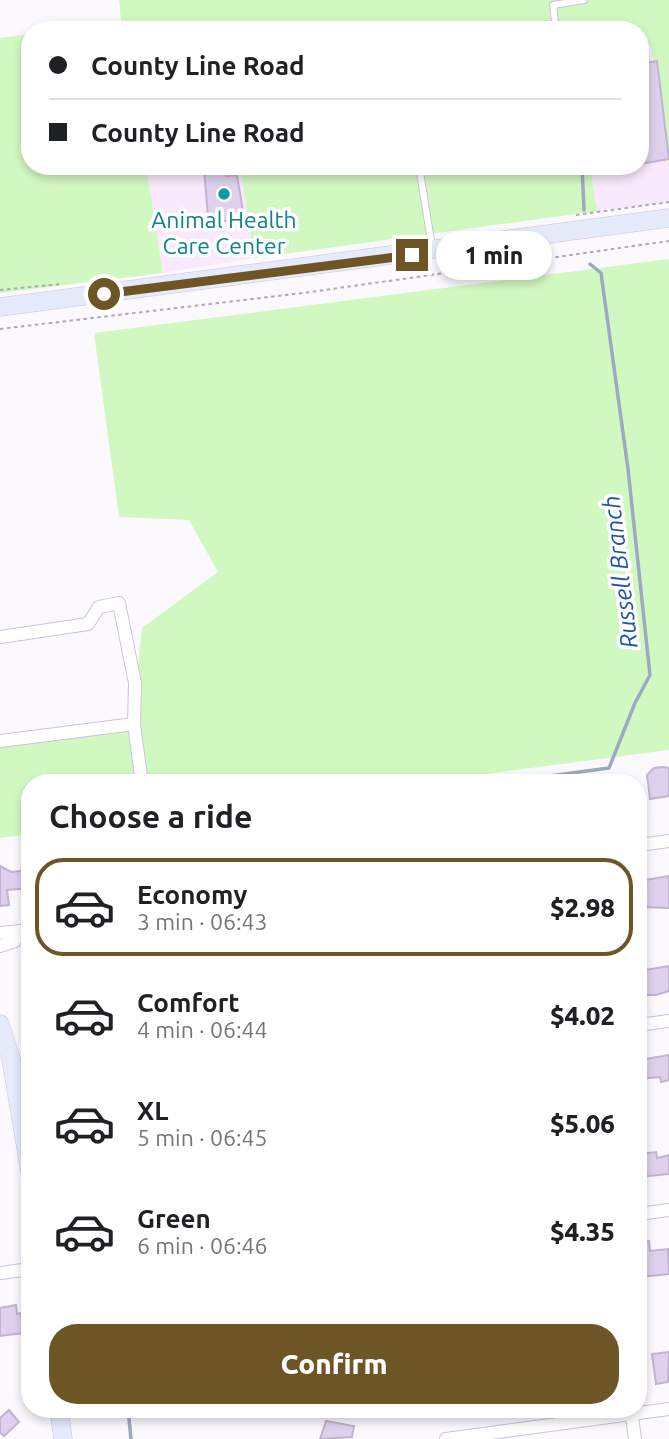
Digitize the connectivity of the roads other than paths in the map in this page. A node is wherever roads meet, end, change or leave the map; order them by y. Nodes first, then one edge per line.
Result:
1 (584, 0) edge
2 (555, 21) edge
3 (420, 175) edge
4 (669, 218) edge
5 (433, 252) junction
6 (0, 307) edge
7 (0, 637) edge
8 (134, 724) junction
9 (0, 741) edge
10 (141, 774) edge
11 (669, 841) edge
12 (647, 844) edge
13 (0, 933) edge
14 (21, 933) edge
15 (21, 937) edge
16 (0, 946) edge
17 (669, 1021) edge
18 (0, 1024) edge
19 (647, 1024) edge
20 (21, 1117) edge
21 (669, 1210) edge
22 (647, 1213) edge
23 (21, 1270) edge
24 (0, 1273) edge
25 (669, 1409) edge
26 (647, 1410) edge
27 (60, 1418) edge
28 (585, 1418) edge
29 (632, 1418) edge
30 (62, 1439) edge
31 (446, 1439) edge
32 (635, 1439) edge

1 - 2 lane
3 - 5 lane
4 - 5 main road
5 - 6 main road
7 - 8 street
8 - 9 street
8 - 10 street
11 - 12 street
13 - 14 street
15 - 16 street
17 - 19 street
18 - 20 main road
21 - 22 street
23 - 24 street
25 - 26 street
27 - 30 main road
28 - 31 street
29 - 32 street

